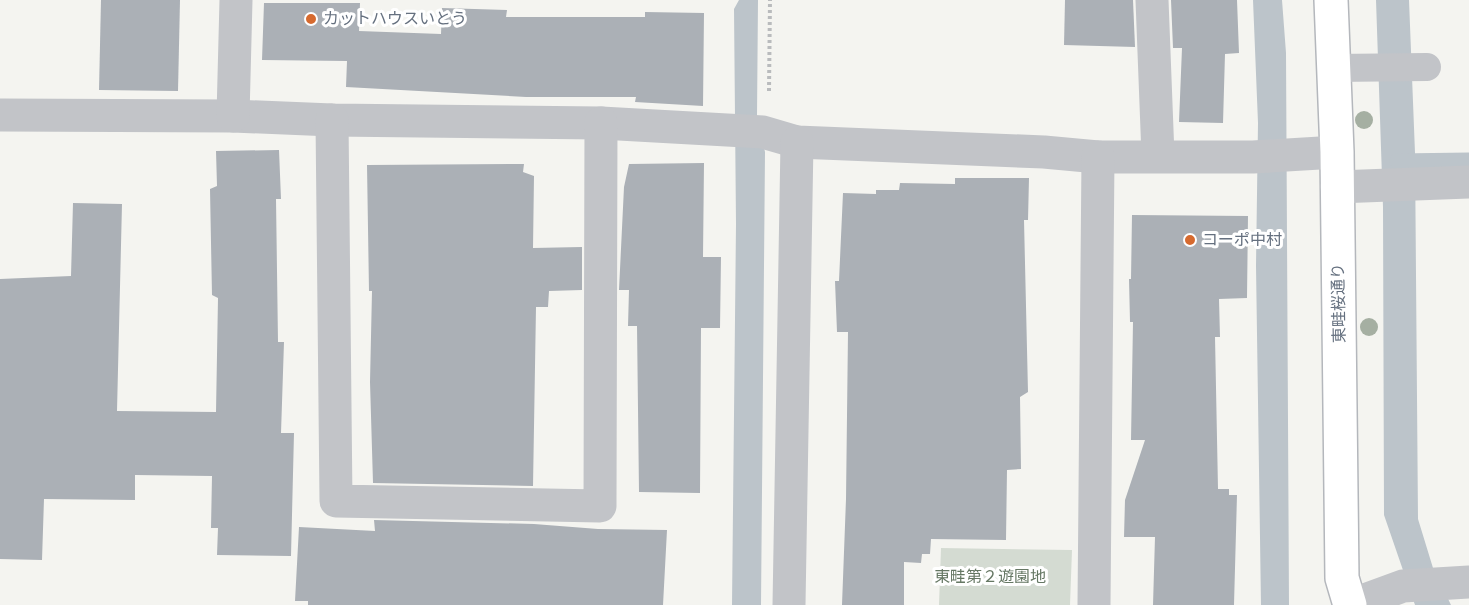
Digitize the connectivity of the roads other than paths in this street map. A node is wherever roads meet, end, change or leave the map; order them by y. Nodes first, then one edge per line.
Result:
1 (236, 0) edge
2 (1152, 0) edge
3 (1330, 0) edge
4 (1420, 67) dead end
5 (1333, 68) junction
6 (0, 115) edge
7 (233, 116) junction
8 (332, 120) junction
9 (601, 123) junction
10 (777, 136) junction
11 (1337, 152) junction
12 (1158, 156) junction
13 (1098, 157) junction
14 (1469, 182) edge
15 (1337, 188) junction
16 (1458, 582) edge
17 (789, 605) edge
18 (1094, 605) edge
19 (1350, 605) edge

1 - 7 street
2 - 12 street
3 - 5 street, 東畦桜通り
4 - 5 lane
5 - 11 street, 東畦桜通り
6 - 7 street
7 - 8 street
8 - 9 street
8 - 9 street
9 - 10 street
10 - 13 street
10 - 17 street
11 - 12 street
11 - 15 street, 東畦桜通り
12 - 13 street
13 - 18 street
14 - 15 street
15 - 19 street, 東畦桜通り
16 - 19 street

